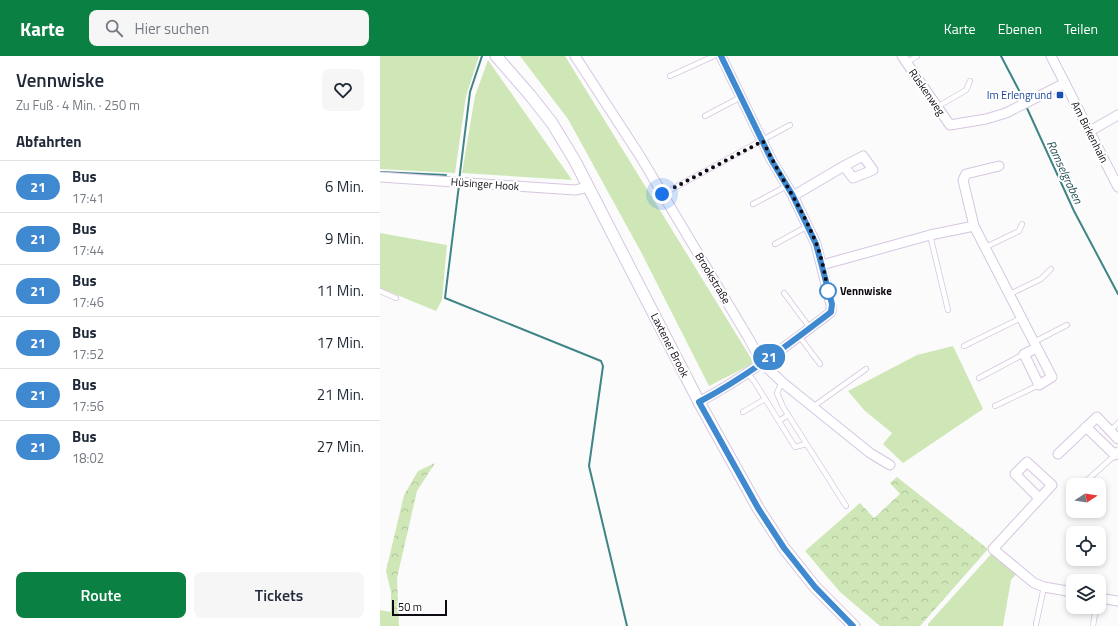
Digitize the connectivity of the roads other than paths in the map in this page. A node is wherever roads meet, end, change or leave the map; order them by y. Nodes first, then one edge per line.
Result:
1 (496, 56) edge
2 (575, 56) edge
3 (714, 56) edge
4 (721, 56) edge
5 (916, 56) edge
6 (1051, 56) edge
7 (904, 59) edge
8 (670, 76) dead end
9 (970, 81) dead end
10 (1064, 83) junction
11 (741, 97) junction
12 (937, 107) junction
13 (1118, 115) edge
14 (705, 116) dead end
15 (790, 125) dead end
16 (1090, 131) junction
17 (763, 141) junction
18 (844, 166) dead end
19 (1000, 166) dead end
20 (380, 177) edge
21 (787, 186) junction
22 (589, 187) junction
23 (1118, 187) edge
24 (662, 194) junction
25 (793, 196) junction
26 (753, 204) dead end
27 (1022, 224) dead end
28 (808, 226) junction
29 (974, 226) junction
30 (930, 235) junction
31 (775, 244) dead end
32 (986, 247) junction
33 (822, 265) junction
34 (1051, 269) dead end
35 (380, 291) edge
36 (784, 293) dead end
37 (1010, 294) junction
38 (396, 298) dead end
39 (948, 310) dead end
40 (1022, 318) junction
41 (1067, 325) dead end
42 (810, 328) junction
43 (799, 336) junction
44 (1036, 345) junction
45 (964, 346) dead end
46 (1024, 354) junction
47 (762, 362) junction
48 (820, 364) dead end
49 (866, 369) dead end
50 (747, 373) junction
51 (979, 378) dead end
52 (782, 382) junction
53 (1039, 385) junction
54 (765, 399) junction
55 (699, 402) junction
56 (814, 406) junction
57 (995, 406) dead end
58 (743, 412) dead end
59 (788, 415) junction
60 (778, 421) junction
61 (1118, 423) edge
62 (1086, 427) junction
63 (1110, 431) junction
64 (1118, 439) edge
65 (806, 444) junction
66 (1058, 454) dead end
67 (1117, 454) edge
68 (890, 465) dead end
69 (1090, 478) edge
70 (1039, 498) dead end
71 (846, 506) dead end
72 (1044, 587) junction
73 (1066, 591) edge
74 (1106, 599) edge
75 (1118, 601) edge
76 (1095, 614) edge
77 (1036, 624) dead end
78 (854, 626) edge
79 (1092, 626) edge

1 - 22 street, Laxtener Brook
2 - 24 street, Brookstraße
3 - 8 lane
4 - 11 street
5 - 7 lane
6 - 10 street, Am Birkenhain
7 - 12 street, Rüskenweg
9 - 12 lane
10 - 12 street, Rüskenweg
10 - 16 street, Am Birkenhain
11 - 14 lane
11 - 17 street
13 - 16 street
15 - 17 lane
16 - 23 street, Am Birkenhain
17 - 21 street
17 - 24 lane
18 - 25 street
19 - 29 street
20 - 22 street, Hüsinger Hook
21 - 25 street
21 - 26 lane
22 - 55 street, Laxtener Brook
24 - 47 street, Brookstraße
25 - 28 street
27 - 32 lane
28 - 31 lane
28 - 33 street
29 - 30 street
29 - 32 street
30 - 33 street
30 - 39 lane
32 - 37 street
33 - 42 street
34 - 37 lane
35 - 38 lane
36 - 42 lane
37 - 40 street
40 - 44 street
40 - 45 lane
41 - 44 lane
42 - 43 street
43 - 47 street
43 - 48 lane
44 - 46 street
44 - 53 street
46 - 51 lane
46 - 53 street
47 - 50 street
47 - 52 street, Brookstraße
49 - 56 lane
50 - 54 lane
50 - 55 street
52 - 56 street, Brookstraße
52 - 59 lane
53 - 57 lane
54 - 58 lane
54 - 60 lane
55 - 78 street, Laxtener Brook
56 - 68 street, Brookstraße
59 - 60 lane
59 - 65 lane
60 - 65 lane
61 - 63 lane
62 - 63 street
62 - 66 street
62 - 67 street
63 - 64 street
65 - 71 lane
67 - 69 lane
70 - 72 street
72 - 73 street
72 - 77 lane
74 - 75 street
76 - 79 lane

